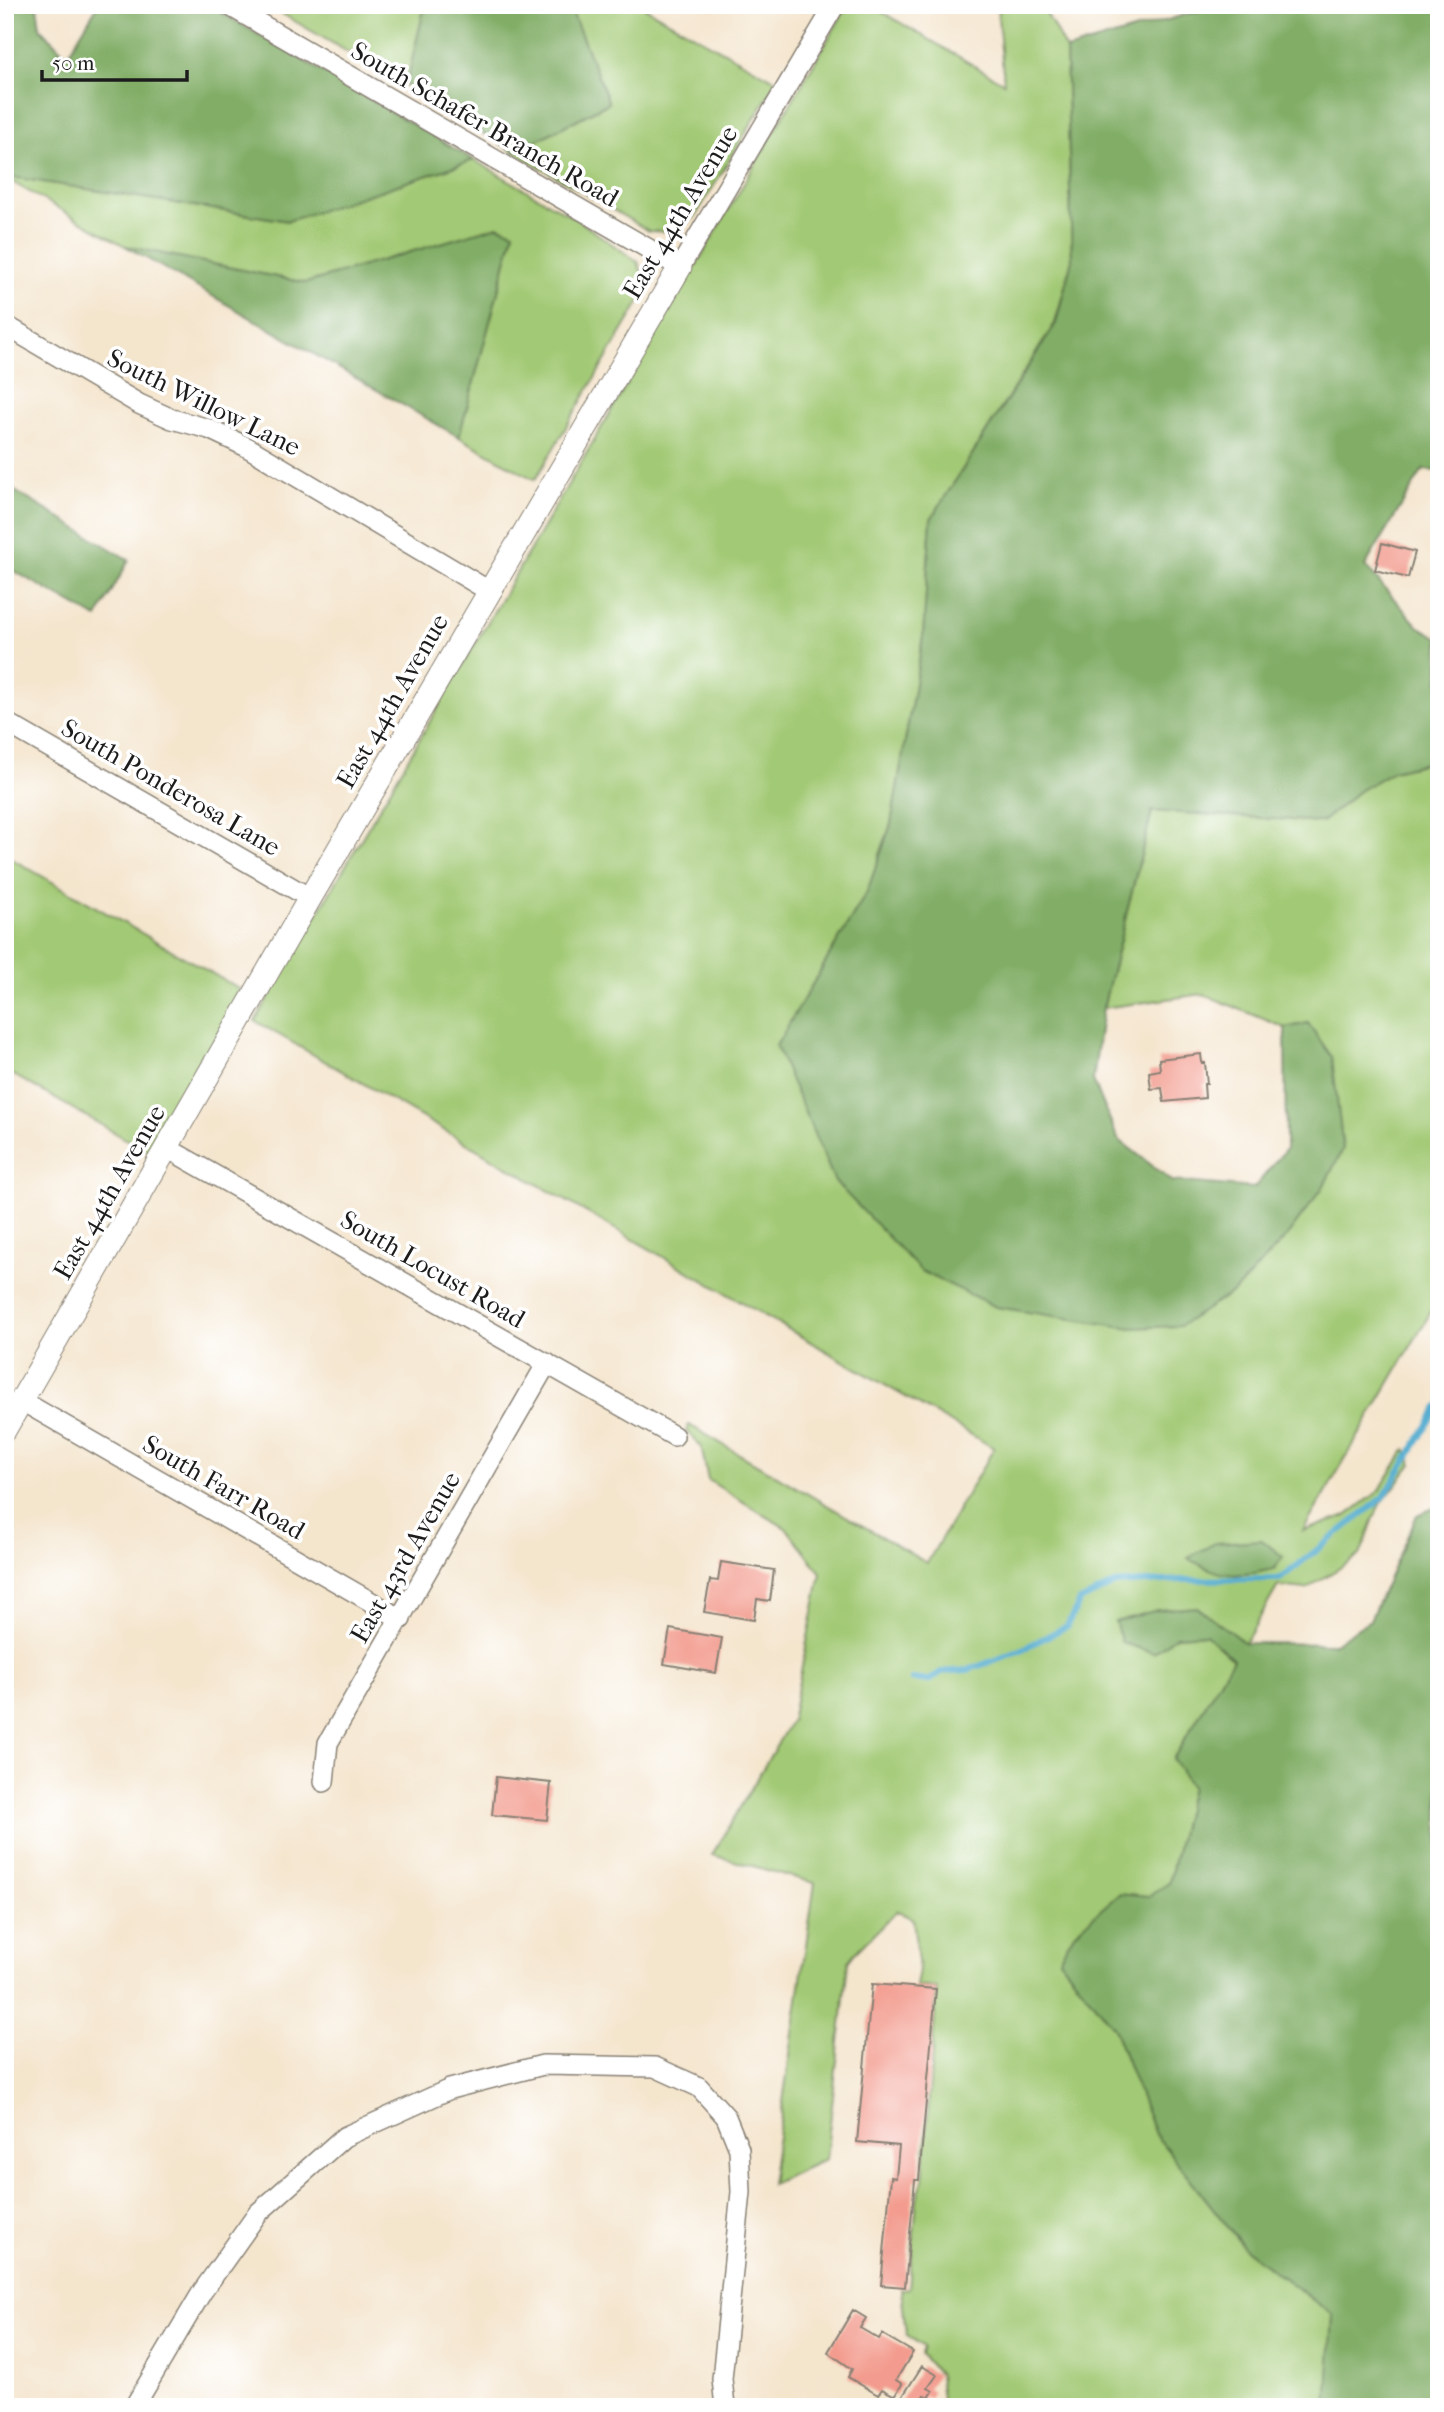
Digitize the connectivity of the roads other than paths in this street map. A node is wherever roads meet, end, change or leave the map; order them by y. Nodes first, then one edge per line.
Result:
1 (228, 5) edge
2 (835, 5) edge
3 (680, 267) junction
4 (5, 325) edge
5 (489, 591) junction
6 (5, 722) edge
7 (310, 898) junction
8 (167, 1148) junction
9 (547, 1363) junction
10 (22, 1401) junction
11 (5, 1429) edge
12 (674, 1436) dead end
13 (401, 1619) junction
14 (324, 1782) dead end
15 (134, 2407) edge
16 (725, 2407) edge

1 - 3 street, South Schafer Branch Road
2 - 3 street, East 44th Avenue
3 - 5 street, East 44th Avenue
4 - 5 street, South Willow Lane
5 - 7 street, East 44th Avenue
6 - 7 street, South Ponderosa Lane
7 - 8 street, East 44th Avenue
8 - 9 street, South Locust Road
8 - 10 street, East 44th Avenue
9 - 12 street, South Locust Road
9 - 13 street, East 43rd Avenue
10 - 11 street, East 44th Avenue
10 - 13 street, South Farr Road
13 - 14 street, East 43rd Avenue
15 - 16 street

